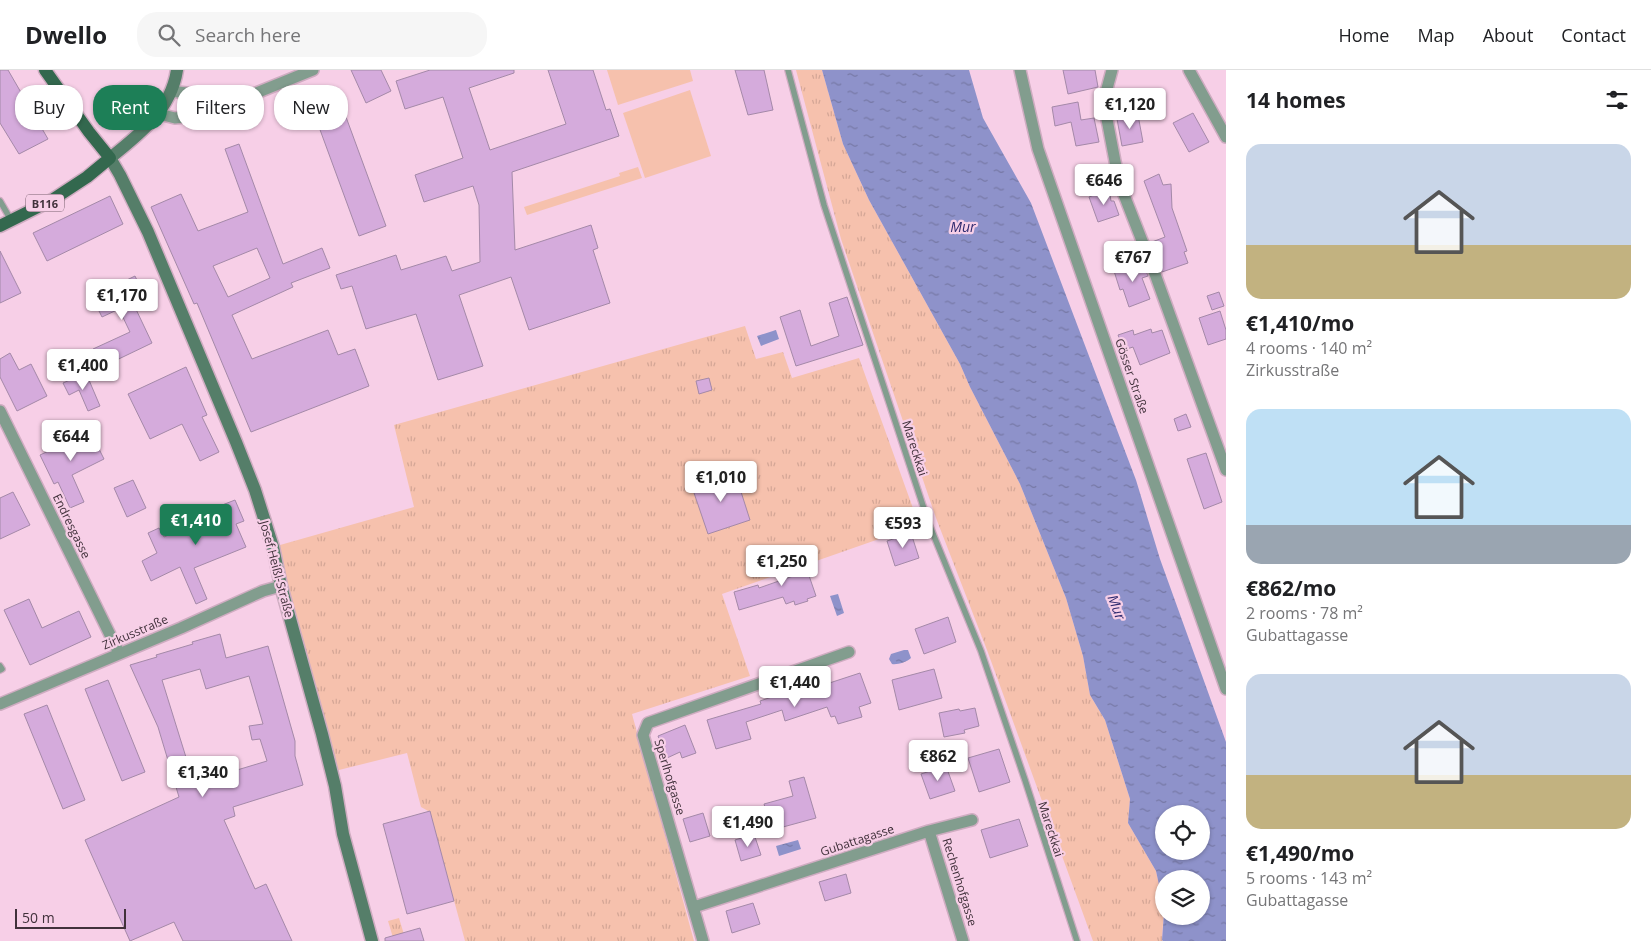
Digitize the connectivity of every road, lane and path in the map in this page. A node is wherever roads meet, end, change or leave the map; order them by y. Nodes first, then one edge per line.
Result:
1 (177, 70) edge
2 (313, 70) edge
3 (788, 70) edge
4 (1020, 70) edge
5 (1112, 70) edge
6 (1189, 70) edge
7 (50, 72) edge
8 (264, 90) edge
9 (171, 91) junction
10 (177, 92) edge
11 (167, 99) edge
12 (143, 130) edge
13 (1226, 137) edge
14 (110, 158) junction
15 (0, 201) edge
16 (6, 223) edge
17 (0, 411) edge
18 (1226, 470) edge
19 (281, 586) junction
20 (849, 652) dead end
21 (119, 653) junction
22 (0, 666) edge
23 (0, 670) edge
24 (1226, 689) edge
25 (0, 704) edge
26 (972, 820) dead end
27 (930, 831) junction
28 (694, 907) junction
29 (372, 941) edge
30 (703, 941) edge
31 (964, 941) edge
32 (1077, 941) edge

1 - 9 main road
2 - 8 street
3 - 32 lane, Mareckkai
4 - 24 street, Gösser Straße
5 - 18 street
6 - 13 street
7 - 14 main road
9 - 10 street
9 - 11 main road
12 - 14 main road
14 - 16 main road, B116
14 - 19 main road, Josef Heißl-Straße
15 - 16 lane
17 - 21 street, Endresgasse
19 - 21 street, Zirkusstraße
19 - 29 main road, Josef Heißl-Straße
20 - 28 street, Sperlhofgasse
21 - 25 street, Zirkusstraße
22 - 23 lane
26 - 27 street, Gubattagasse
27 - 28 street, Gubattagasse
27 - 31 street, Rechenhofgasse
28 - 30 street, Sperlhofgasse

